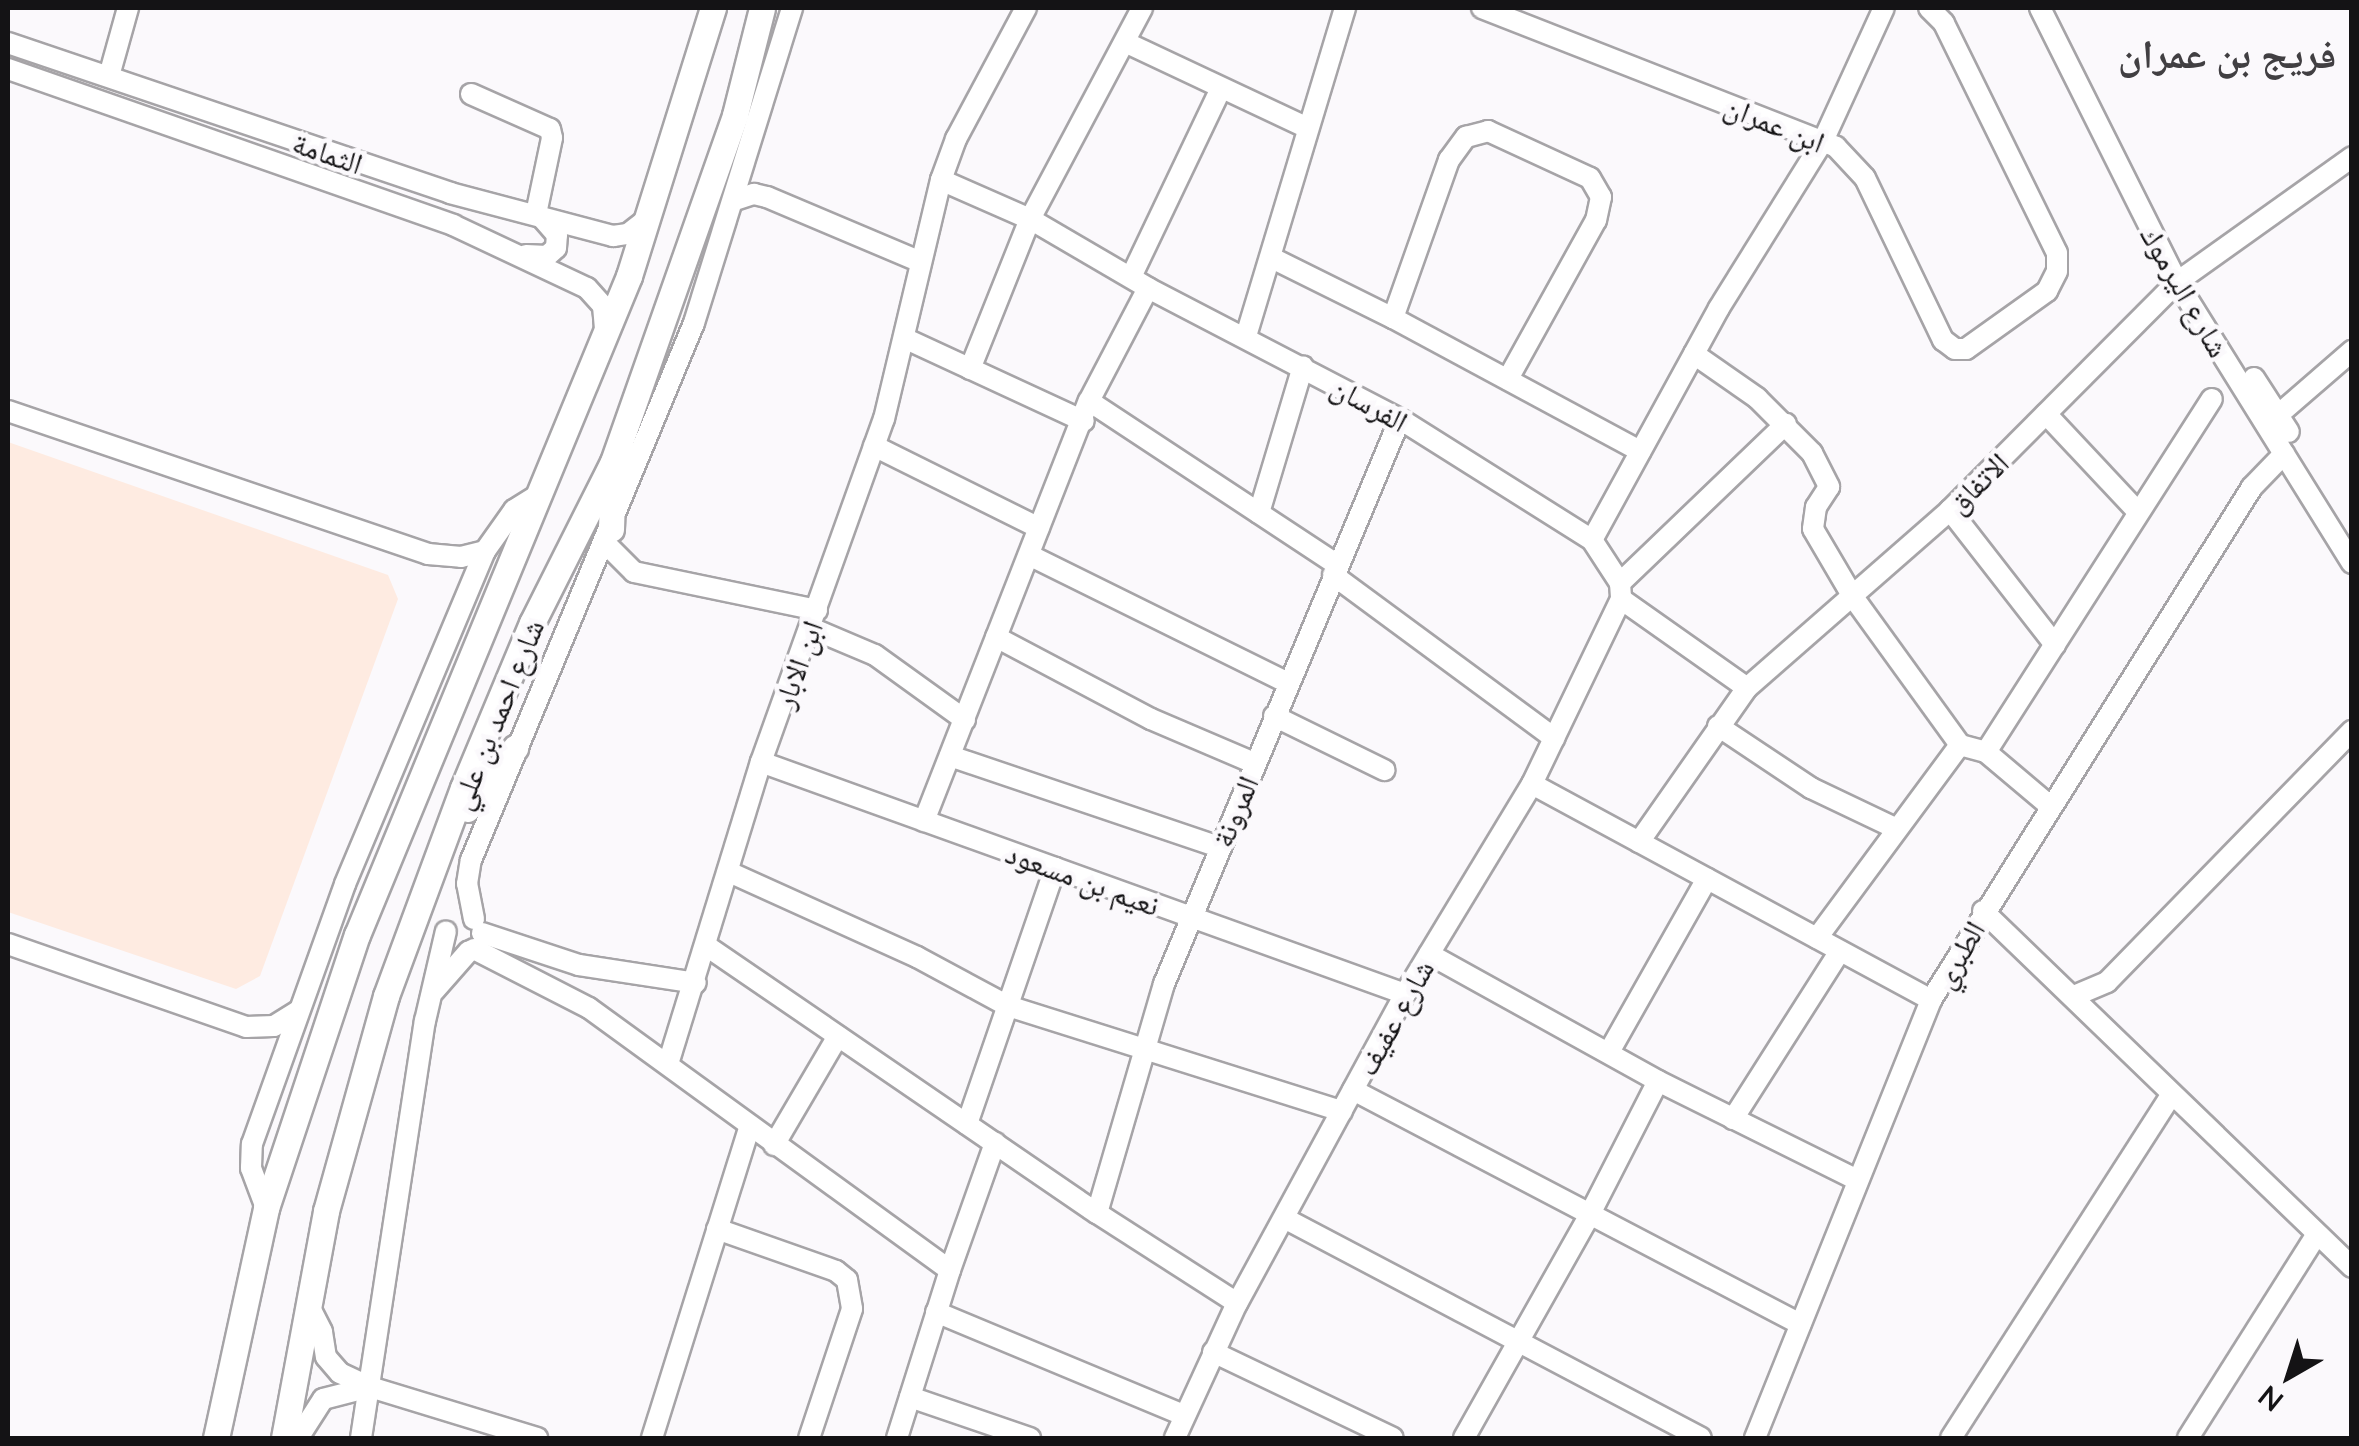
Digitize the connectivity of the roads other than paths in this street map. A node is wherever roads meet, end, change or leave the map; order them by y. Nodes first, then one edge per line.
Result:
1 (128, 8) edge
2 (713, 8) edge
3 (762, 8) edge
4 (792, 8) edge
5 (1026, 8) edge
6 (1142, 8) edge
7 (1345, 8) edge
8 (1482, 8) edge
9 (1884, 8) edge
10 (1929, 8) edge
11 (2040, 8) edge
12 (8, 43) edge
13 (1127, 43) junction
14 (8, 69) edge
15 (108, 76) junction
16 (1221, 88) junction
17 (470, 94) dead end
18 (1308, 128) junction
19 (1823, 141) junction
20 (2352, 157) edge
21 (942, 180) junction
22 (734, 200) junction
23 (536, 214) junction
24 (649, 218) junction
25 (1030, 220) junction
26 (519, 254) junction
27 (1272, 258) junction
28 (920, 262) junction
29 (2177, 282) junction
30 (1140, 283) junction
31 (1393, 318) junction
32 (605, 334) junction
33 (1246, 336) junction
34 (904, 338) junction
35 (2352, 351) edge
36 (1694, 354) junction
37 (1303, 366) junction
38 (970, 368) junction
39 (2254, 378) dead end
40 (1508, 380) junction
41 (2212, 398) dead end
42 (8, 410) edge
43 (1086, 411) junction
44 (2046, 414) junction
45 (1400, 419) junction
46 (1786, 424) junction
47 (874, 446) junction
48 (1640, 451) junction
49 (2284, 454) junction
50 (613, 462) junction
51 (2296, 473) junction
52 (536, 496) junction
53 (2239, 509) junction
54 (1950, 510) junction
55 (2137, 511) junction
56 (1259, 513) junction
57 (1040, 528) junction
58 (608, 536) junction
59 (1592, 540) junction
60 (485, 550) junction
61 (428, 554) junction
62 (1029, 555) junction
63 (2352, 564) edge
64 (1335, 570) junction
65 (634, 572) junction
66 (586, 583) junction
67 (1620, 591) junction
68 (1853, 597) junction
69 (461, 601) junction
70 (814, 619) junction
71 (996, 637) junction
72 (2056, 645) junction
73 (1288, 683) junction
74 (1746, 688) junction
75 (1274, 716) junction
76 (966, 720) junction
77 (1718, 726) junction
78 (2352, 731) edge
79 (1554, 738) junction
80 (1960, 745) junction
81 (515, 748) junction
82 (1986, 752) junction
83 (950, 756) junction
84 (761, 762) junction
85 (1254, 763) junction
86 (1384, 770) dead end
87 (1532, 784) junction
88 (2050, 806) junction
89 (924, 821) junction
90 (1895, 828) junction
91 (1639, 842) junction
92 (1219, 847) junction
93 (442, 852) junction
94 (1055, 868) junction
95 (729, 872) junction
96 (1707, 878) junction
97 (1984, 911) junction
98 (1189, 916) junction
99 (446, 931) junction
100 (475, 938) junction
101 (1817, 938) junction
102 (8, 944) edge
103 (708, 947) junction
104 (1840, 951) junction
105 (1430, 954) junction
106 (2107, 982) junction
107 (696, 983) junction
108 (432, 992) junction
109 (1405, 994) junction
110 (2074, 996) junction
111 (1931, 1000) junction
112 (1008, 1006) junction
113 (298, 1012) junction
114 (2099, 1021) junction
115 (246, 1027) junction
116 (838, 1036) junction
117 (1146, 1048) junction
118 (1609, 1052) junction
119 (668, 1064) junction
120 (277, 1068) junction
121 (1658, 1081) junction
122 (1354, 1090) junction
123 (2171, 1096) junction
124 (1342, 1111) junction
125 (1732, 1118) junction
126 (967, 1124) junction
127 (750, 1126) junction
128 (996, 1144) junction
129 (774, 1145) junction
130 (1857, 1180) junction
131 (266, 1208) junction
132 (1096, 1213) junction
133 (1590, 1214) junction
134 (1284, 1218) junction
135 (717, 1229) junction
136 (2317, 1234) junction
137 (2352, 1267) edge
138 (950, 1270) junction
139 (1237, 1303) junction
140 (308, 1304) junction
141 (936, 1312) junction
142 (1800, 1324) junction
143 (1518, 1342) junction
144 (1213, 1352) junction
145 (370, 1387) junction
146 (910, 1397) junction
147 (1183, 1415) junction
148 (497, 1432) edge
149 (218, 1436) edge
150 (284, 1438) edge
151 (298, 1438) edge
152 (361, 1438) edge
153 (537, 1438) edge
154 (652, 1438) edge
155 (809, 1438) edge
156 (897, 1438) edge
157 (1030, 1438) edge
158 (1175, 1438) edge
159 (1393, 1438) edge
160 (1464, 1438) edge
161 (1701, 1438) edge
162 (1754, 1438) edge
163 (1952, 1438) edge
164 (2188, 1438) edge

1 - 15 street
2 - 24 main road, شارع احمد بن علي
3 - 50 main road, شارع احمد بن علي
4 - 22 street, شارع احمد بن علي
5 - 21 street, ابن الابار
6 - 13 street
7 - 18 street
8 - 19 street, ابن عمران
9 - 19 street
10 - 19 street, ابن عمران
11 - 29 street, شارع اليرموك
12 - 15 street, الثمامة
13 - 16 street
13 - 25 street
14 - 26 street, الثمامة
15 - 23 street, الثمامة
16 - 18 street
16 - 30 street
17 - 23 street
18 - 27 street
19 - 36 street
20 - 29 street, الاتفاق
21 - 25 street, الفرسان
21 - 28 street, ابن الابار
22 - 28 street
22 - 58 street, شارع احمد بن علي
23 - 24 street, الثمامة
23 - 26 street
24 - 32 main road, شارع احمد بن علي
25 - 30 street, الفرسان
25 - 38 street
26 - 32 street, الثمامة
27 - 31 street
27 - 33 street
28 - 34 street, ابن الابار
29 - 44 street, الاتفاق
29 - 49 street, شارع اليرموك
30 - 33 street, الفرسان
30 - 43 street
31 - 40 street
31 - 40 street
32 - 52 main road, شارع احمد بن علي
33 - 37 street, الفرسان
34 - 38 street
34 - 47 street, ابن الابار
35 - 39 street
36 - 46 street
36 - 48 street
37 - 45 street, الفرسان
37 - 56 street
38 - 43 street
40 - 48 street
41 - 55 street
42 - 61 street
43 - 56 street
43 - 57 street
44 - 54 street, الاتفاق
44 - 55 street
45 - 59 street, الفرسان
45 - 64 street, المرونة
46 - 67 street
46 - 68 street
47 - 57 street
47 - 70 street, ابن الابار
48 - 59 street
49 - 51 street, شارع اليرموك
49 - 53 street, الطبري
50 - 58 main road
50 - 93 main road, شارع احمد بن علي
51 - 53 street, الطبري
51 - 63 street, شارع اليرموك
52 - 60 street, شارع احمد بن علي
52 - 131 main road, شارع احمد بن علي
53 - 88 street, الطبري
54 - 68 street, الاتفاق
54 - 72 street
55 - 72 street
56 - 64 street
57 - 62 street
58 - 65 street
58 - 66 street, شارع احمد بن علي
59 - 67 street, الفرسان
60 - 61 street
60 - 69 street, شارع احمد بن علي
61 - 69 street
62 - 71 street
62 - 73 street
64 - 73 street, المرونة
64 - 79 street
65 - 66 street
65 - 70 street
66 - 81 street, شارع احمد بن علي
67 - 74 street, الفرسان
67 - 79 street, شارع عفيف
68 - 74 street, الاتفاق
68 - 80 street
69 - 113 street, شارع احمد بن علي
70 - 76 street
70 - 84 street, ابن الابار
71 - 76 street
71 - 85 street
72 - 82 street
73 - 75 street, المرونة
74 - 77 street, الاتفاق
75 - 85 street, المرونة
75 - 86 street
76 - 83 street
77 - 90 street
77 - 91 street, الاتفاق
78 - 106 street
79 - 87 street, شارع عفيف
80 - 82 street
80 - 90 street
81 - 93 main road
81 - 100 street, شارع احمد بن علي
82 - 88 street
83 - 89 street
83 - 92 street
84 - 89 street, نعيم بن مسعود
84 - 95 street, ابن الابار
85 - 92 street, المرونة
87 - 91 street
87 - 105 street, شارع عفيف
88 - 97 street, الطبري
89 - 94 street, نعيم بن مسعود
90 - 101 street
91 - 96 street
92 - 98 street, المرونة
93 - 140 main road, شارع احمد بن علي
94 - 98 street, نعيم بن مسعود
94 - 112 street
95 - 103 street, ابن الابار
95 - 112 street
96 - 101 street
96 - 118 street
97 - 110 street
97 - 111 street, الطبري
98 - 109 street, نعيم بن مسعود
98 - 117 street, المرونة
99 - 100 street
99 - 100 street
99 - 108 street
100 - 107 street
100 - 108 street
100 - 119 street
101 - 104 street
102 - 115 street
103 - 107 street, ابن الابار
103 - 116 street
104 - 111 street
104 - 125 street
105 - 109 street, شارع عفيف
105 - 118 street
106 - 110 street
106 - 114 street
107 - 119 street, ابن الابار
108 - 145 street
109 - 122 street, شارع عفيف
110 - 114 street
111 - 130 street, الطبري
112 - 117 street
112 - 126 street
113 - 115 street
113 - 120 street, شارع احمد بن علي
114 - 123 street
115 - 120 street
116 - 126 street
116 - 129 street
117 - 124 street
117 - 132 street, المرونة
118 - 121 street
119 - 127 street
120 - 131 street, شارع احمد بن علي
121 - 125 street
121 - 133 street
122 - 124 street, شارع عفيف
122 - 133 street
123 - 136 street
123 - 163 street
124 - 134 street, شارع عفيف
125 - 130 street
126 - 128 street
127 - 129 street
127 - 135 street
128 - 132 street
128 - 138 street
129 - 138 street
130 - 142 street, الطبري
131 - 149 main road, شارع احمد بن علي
132 - 139 street
133 - 142 street
133 - 143 street
134 - 139 street, شارع عفيف
134 - 143 street
135 - 154 street
135 - 155 street
136 - 137 street
136 - 164 street
138 - 141 street
139 - 144 street, شارع عفيف
140 - 145 street
140 - 150 main road, شارع احمد بن علي
141 - 146 street
141 - 147 street
142 - 162 street, الطبري
143 - 160 street
143 - 161 street
144 - 147 street, شارع عفيف
144 - 159 street
145 - 148 street
145 - 151 street
145 - 152 street
146 - 156 street
146 - 157 street
147 - 158 street, شارع عفيف
148 - 153 street

